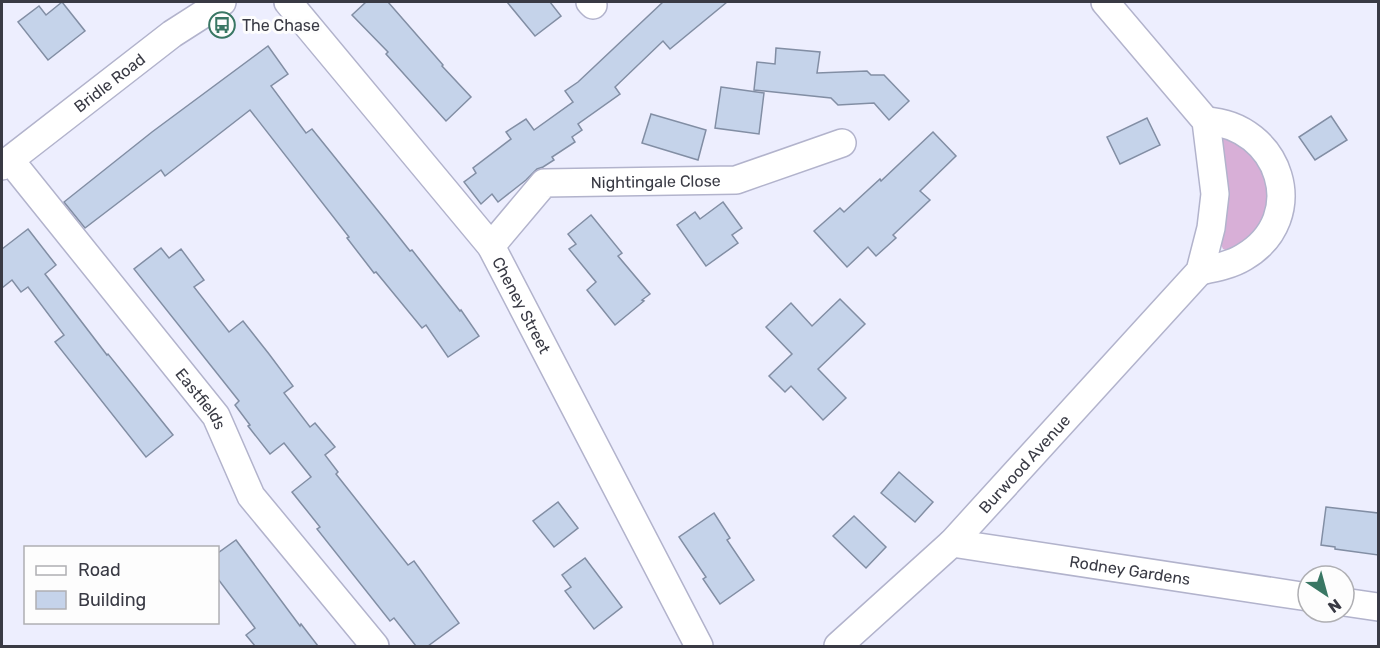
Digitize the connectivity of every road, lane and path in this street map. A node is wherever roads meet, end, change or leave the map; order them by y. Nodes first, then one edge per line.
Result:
1 (222, 2) edge
2 (288, 2) edge
3 (1105, 2) edge
4 (1206, 121) junction
5 (842, 143) dead end
6 (6, 163) edge
7 (491, 246) junction
8 (1200, 271) junction
9 (952, 543) junction
10 (1296, 595) edge
11 (1356, 604) edge
12 (1378, 607) edge
13 (375, 646) edge
14 (699, 646) edge
15 (838, 646) edge

1 - 6 street, Bridle Road
2 - 7 street, Cheney Street
3 - 4 street
4 - 8 street, Burwood Avenue
4 - 8 street
5 - 7 street, Nightingale Close
6 - 13 street, Eastfields
7 - 14 street, Cheney Street
8 - 9 street, Burwood Avenue
9 - 10 street, Rodney Gardens
9 - 15 street, Burwood Avenue
11 - 12 street

